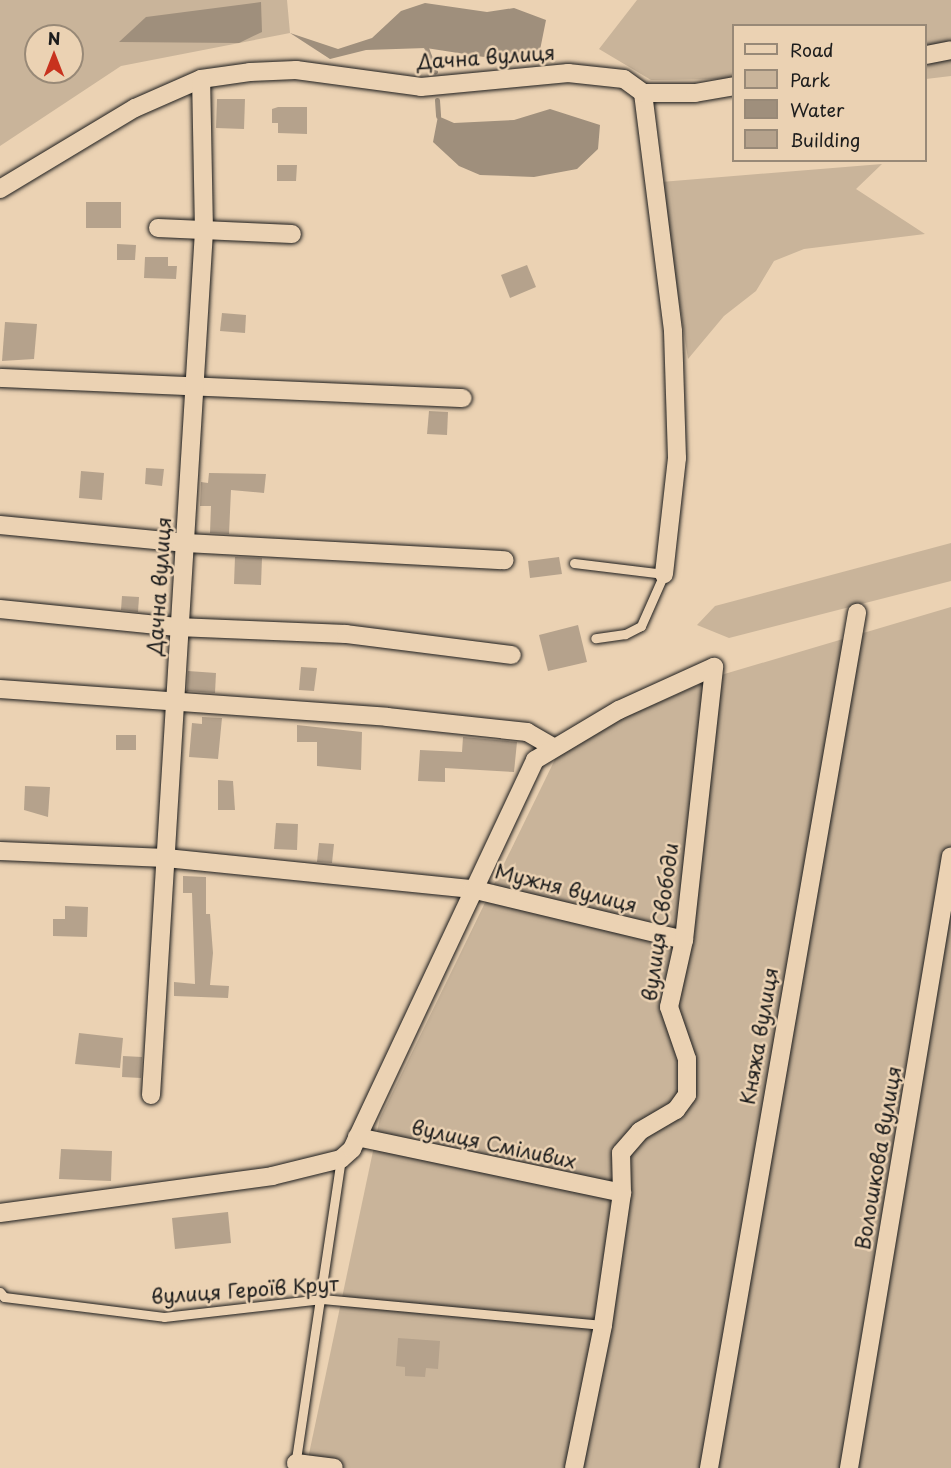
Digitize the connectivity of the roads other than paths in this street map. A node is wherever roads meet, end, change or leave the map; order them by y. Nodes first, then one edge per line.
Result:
1 (951, 50) edge
2 (927, 54) edge
3 (201, 79) junction
4 (732, 86) edge
5 (643, 93) junction
6 (0, 189) edge
7 (158, 228) dead end
8 (204, 231) junction
9 (292, 234) dead end
10 (0, 378) edge
11 (194, 384) junction
12 (463, 398) dead end
13 (0, 525) edge
14 (186, 543) junction
15 (505, 560) dead end
16 (574, 563) dead end
17 (664, 573) junction
18 (0, 609) edge
19 (857, 613) dead end
20 (177, 627) junction
21 (595, 638) dead end
22 (512, 655) dead end
23 (0, 689) edge
24 (174, 704) junction
25 (553, 747) junction
26 (0, 851) edge
27 (951, 856) edge
28 (166, 858) junction
29 (472, 889) junction
30 (684, 940) junction
31 (151, 1095) dead end
32 (357, 1137) junction
33 (341, 1158) junction
34 (622, 1194) junction
35 (0, 1213) edge
36 (0, 1292) edge
37 (322, 1299) junction
38 (603, 1325) junction
39 (295, 1465) edge
40 (334, 1468) edge
41 (574, 1468) edge
42 (709, 1468) edge
43 (849, 1468) edge

1 - 2 street
3 - 5 street, Дачна вулиця
3 - 6 street, Дачна вулиця
3 - 8 street, Дачна вулиця
4 - 5 street
5 - 17 street
7 - 8 street
8 - 9 street
8 - 11 street, Дачна вулиця
10 - 11 street
11 - 12 street
11 - 14 street, Дачна вулиця
13 - 14 street
14 - 15 street
14 - 20 street, Дачна вулиця
16 - 17 lane
17 - 21 lane
18 - 20 street
19 - 42 street, Княжа вулиця
20 - 22 street
20 - 24 street, Дачна вулиця
23 - 24 street
24 - 25 street
24 - 28 street, Дачна вулиця
25 - 29 street
25 - 30 street, вулиця Свободи
26 - 28 street, Мужня вулиця
27 - 43 street, Волошкова вулиця
28 - 29 street, Мужня вулиця
28 - 31 street, Дачна вулиця
29 - 30 street, Мужня вулиця
29 - 32 street
30 - 34 street, вулиця Свободи
32 - 33 street
32 - 34 street, вулиця Сміливих
33 - 35 street
33 - 37 lane
34 - 38 street, вулиця Свободи
36 - 37 lane, вулиця Героїв Крут
37 - 38 lane, вулиця Героїв Крут
37 - 39 lane
38 - 41 street, вулиця Свободи
39 - 40 street

